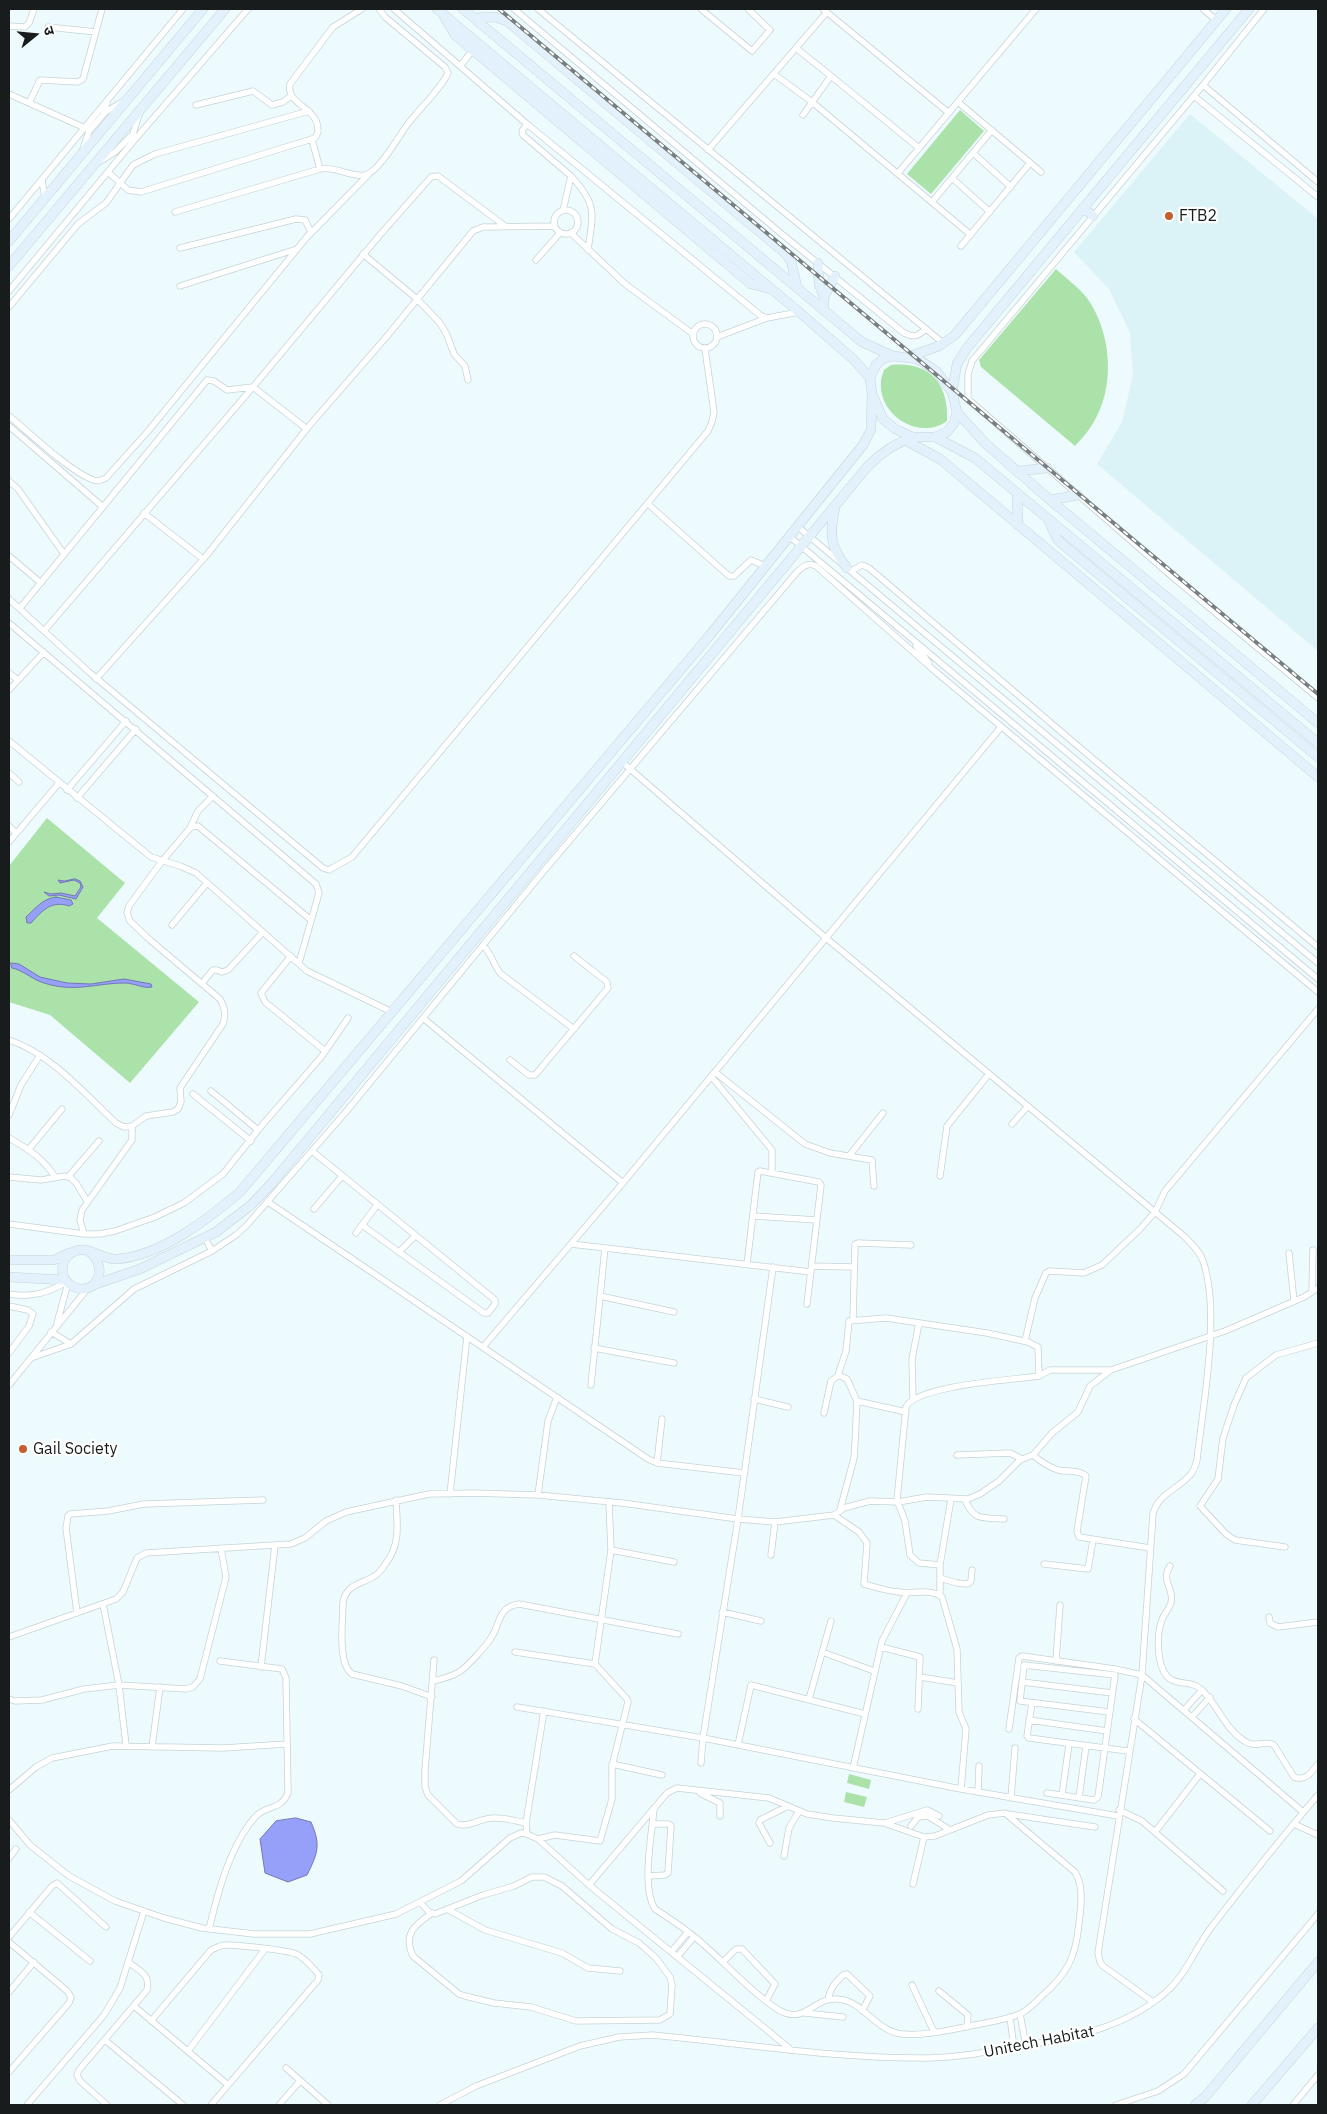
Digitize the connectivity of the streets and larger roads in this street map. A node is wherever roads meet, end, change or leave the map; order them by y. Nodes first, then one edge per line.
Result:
1 (34, 9) edge
2 (102, 9) edge
3 (183, 9) edge
4 (203, 9) edge
5 (225, 9) edge
6 (248, 9) edge
7 (362, 9) edge
8 (379, 9) edge
9 (394, 9) edge
10 (463, 9) edge
11 (514, 9) edge
12 (538, 9) edge
13 (701, 9) edge
14 (748, 9) edge
15 (1036, 9) edge
16 (1203, 9) edge
17 (1226, 9) edge
18 (1249, 9) edge
19 (1264, 9) edge
20 (825, 10) edge
21 (440, 11) edge
22 (474, 18) junction
23 (1216, 20) junction
24 (9, 26) edge
25 (48, 27) dead end
26 (96, 32) junction
27 (796, 48) junction
28 (473, 50) junction
29 (461, 65) junction
30 (774, 74) junction
31 (831, 76) junction
32 (1203, 86) junction
33 (9, 94) edge
34 (292, 96) junction
35 (1194, 96) junction
36 (128, 99) junction
37 (108, 100) junction
38 (812, 102) junction
39 (958, 102) junction
40 (29, 103) junction
41 (196, 105) dead end
42 (140, 110) junction
43 (309, 112) junction
44 (949, 113) junction
45 (103, 114) junction
46 (803, 115) dead end
47 (527, 124) junction
48 (85, 128) junction
49 (992, 130) junction
50 (132, 135) junction
51 (312, 140) junction
52 (131, 144) junction
53 (919, 148) junction
54 (708, 150) junction
55 (973, 153) junction
56 (80, 156) junction
57 (1030, 163) junction
58 (92, 167) junction
59 (320, 170) junction
60 (108, 172) junction
61 (1041, 172) dead end
62 (898, 173) junction
63 (369, 174) junction
64 (571, 176) junction
65 (952, 178) junction
66 (42, 180) junction
67 (1318, 182) edge
68 (120, 184) junction
69 (1011, 186) junction
70 (1318, 197) edge
71 (45, 198) junction
72 (932, 202) junction
73 (1083, 208) junction
74 (563, 210) junction
75 (175, 212) dead end
76 (990, 212) junction
77 (1093, 216) junction
78 (9, 219) edge
79 (505, 226) junction
80 (554, 226) junction
81 (560, 233) junction
82 (571, 233) junction
83 (310, 234) junction
84 (971, 235) junction
85 (9, 241) edge
86 (961, 246) dead end
87 (180, 248) dead end
88 (297, 249) junction
89 (588, 250) junction
90 (363, 254) junction
91 (536, 260) dead end
92 (818, 263) junction
93 (9, 266) edge
94 (835, 276) junction
95 (180, 286) dead end
96 (797, 288) junction
97 (771, 289) junction
98 (9, 291) edge
99 (824, 297) junction
100 (417, 299) junction
101 (9, 307) edge
102 (824, 310) junction
103 (799, 312) junction
104 (767, 318) junction
105 (926, 329) junction
106 (693, 334) junction
107 (717, 337) junction
108 (943, 343) junction
109 (705, 348) junction
110 (893, 356) junction
111 (906, 357) junction
112 (870, 378) junction
113 (468, 380) dead end
114 (253, 387) junction
115 (952, 392) junction
116 (872, 394) junction
117 (957, 412) junction
118 (9, 416) edge
119 (9, 426) edge
120 (307, 429) junction
121 (935, 437) junction
122 (909, 438) junction
123 (1048, 468) junction
124 (1018, 471) junction
125 (9, 481) edge
126 (1017, 493) junction
127 (1078, 495) junction
128 (1050, 500) junction
129 (648, 504) junction
130 (835, 506) junction
131 (103, 507) junction
132 (144, 513) junction
133 (1049, 520) junction
134 (1018, 525) junction
135 (798, 526) junction
136 (789, 536) junction
137 (809, 536) junction
138 (801, 546) junction
139 (64, 554) junction
140 (9, 556) edge
141 (203, 559) junction
142 (787, 564) junction
143 (765, 566) junction
144 (849, 570) junction
145 (797, 572) junction
146 (41, 582) junction
147 (9, 599) edge
148 (20, 608) junction
149 (9, 623) edge
150 (44, 630) junction
151 (909, 636) junction
152 (44, 652) junction
153 (706, 660) junction
154 (716, 669) junction
155 (9, 673) edge
156 (937, 673) junction
157 (96, 678) junction
158 (18, 680) junction
159 (9, 690) edge
160 (1318, 698) edge
161 (126, 721) junction
162 (1318, 723) edge
163 (1002, 727) junction
164 (136, 729) junction
165 (9, 741) edge
166 (1318, 743) edge
167 (1318, 757) edge
168 (622, 762) junction
169 (90, 764) junction
170 (631, 768) junction
171 (99, 772) junction
172 (9, 773) edge
173 (1318, 776) edge
174 (20, 782) dead end
175 (59, 783) junction
176 (67, 790) junction
177 (213, 796) junction
178 (77, 798) junction
179 (9, 826) edge
180 (190, 828) junction
181 (16, 834) junction
182 (9, 842) edge
183 (162, 861) junction
184 (208, 883) junction
185 (311, 920) junction
186 (172, 925) dead end
187 (263, 932) junction
188 (826, 938) junction
189 (483, 945) junction
190 (1318, 947) edge
191 (291, 956) junction
192 (574, 956) dead end
193 (299, 963) junction
194 (1318, 963) edge
195 (1318, 979) edge
196 (202, 984) junction
197 (1318, 992) edge
198 (1318, 1008) edge
199 (392, 1012) junction
200 (348, 1018) dead end
201 (423, 1018) junction
202 (574, 1029) junction
203 (9, 1040) edge
204 (325, 1051) junction
205 (40, 1055) junction
206 (510, 1060) dead end
207 (713, 1074) junction
208 (989, 1074) junction
209 (211, 1091) dead end
210 (194, 1094) dead end
211 (1028, 1106) junction
212 (62, 1109) dead end
213 (883, 1112) dead end
214 (9, 1115) edge
215 (1012, 1124) dead end
216 (132, 1126) junction
217 (258, 1130) junction
218 (9, 1138) edge
219 (99, 1140) dead end
220 (251, 1141) junction
221 (29, 1149) junction
222 (312, 1151) junction
223 (849, 1156) junction
224 (772, 1173) junction
225 (342, 1176) junction
226 (940, 1176) dead end
227 (9, 1177) edge
228 (55, 1177) junction
229 (68, 1177) junction
230 (623, 1183) junction
231 (874, 1186) dead end
232 (87, 1201) junction
233 (268, 1202) junction
234 (377, 1205) junction
235 (314, 1209) dead end
236 (1155, 1212) junction
237 (753, 1216) junction
238 (817, 1220) junction
239 (9, 1224) edge
240 (362, 1225) junction
241 (356, 1233) dead end
242 (84, 1234) junction
243 (415, 1236) junction
244 (205, 1238) junction
245 (571, 1244) junction
246 (911, 1245) dead end
247 (605, 1248) junction
248 (1313, 1250) dead end
249 (73, 1251) junction
250 (212, 1251) junction
251 (90, 1252) junction
252 (399, 1252) junction
253 (1289, 1253) dead end
254 (9, 1260) edge
255 (747, 1264) junction
256 (774, 1267) junction
257 (854, 1267) junction
258 (811, 1269) junction
259 (9, 1277) edge
260 (66, 1282) junction
261 (91, 1286) junction
262 (1318, 1288) edge
263 (1312, 1292) junction
264 (9, 1294) edge
265 (600, 1296) junction
266 (1294, 1301) junction
267 (806, 1304) dead end
268 (9, 1306) edge
269 (674, 1312) dead end
270 (853, 1320) junction
271 (919, 1323) junction
272 (57, 1325) junction
273 (51, 1332) junction
274 (467, 1336) junction
275 (1210, 1336) junction
276 (1025, 1341) junction
277 (1318, 1343) edge
278 (71, 1344) junction
279 (483, 1347) junction
280 (594, 1348) junction
281 (9, 1353) edge
282 (31, 1358) junction
283 (674, 1363) dead end
284 (1111, 1370) junction
285 (838, 1376) junction
286 (1039, 1376) junction
287 (9, 1385) edge
288 (591, 1385) dead end
289 (557, 1397) junction
290 (914, 1398) junction
291 (754, 1399) junction
292 (857, 1401) junction
293 (788, 1407) dead end
294 (906, 1412) junction
295 (824, 1414) dead end
296 (662, 1418) dead end
297 (957, 1455) dead end
298 (1033, 1455) junction
299 (1022, 1459) junction
300 (657, 1463) junction
301 (744, 1473) junction
302 (450, 1494) junction
303 (538, 1496) junction
304 (951, 1499) junction
305 (262, 1500) dead end
306 (396, 1500) junction
307 (966, 1500) junction
308 (609, 1502) junction
309 (898, 1502) junction
310 (840, 1510) junction
311 (834, 1515) junction
312 (738, 1519) junction
313 (1004, 1519) dead end
314 (775, 1522) junction
315 (1093, 1540) junction
316 (275, 1545) junction
317 (1285, 1547) dead end
318 (222, 1548) junction
319 (1150, 1548) junction
320 (612, 1550) junction
321 (770, 1555) dead end
322 (674, 1562) dead end
323 (1044, 1564) dead end
324 (940, 1565) junction
325 (1170, 1566) dead end
326 (972, 1570) dead end
327 (940, 1578) junction
328 (907, 1592) junction
329 (940, 1595) junction
330 (103, 1604) junction
331 (1060, 1605) dead end
332 (722, 1612) junction
333 (77, 1614) junction
334 (1269, 1616) dead end
335 (601, 1620) junction
336 (761, 1621) dead end
337 (831, 1621) dead end
338 (1318, 1622) edge
339 (678, 1634) dead end
340 (9, 1636) edge
341 (881, 1647) junction
342 (515, 1652) dead end
343 (822, 1652) junction
344 (434, 1660) dead end
345 (220, 1661) dead end
346 (1056, 1661) junction
347 (595, 1664) junction
348 (261, 1667) junction
349 (874, 1672) junction
350 (1142, 1675) junction
351 (920, 1677) junction
352 (433, 1681) junction
353 (1022, 1682) junction
354 (958, 1683) junction
355 (118, 1685) junction
356 (160, 1687) junction
357 (1202, 1690) junction
358 (1112, 1693) junction
359 (432, 1697) junction
360 (1210, 1697) junction
361 (809, 1699) junction
362 (9, 1700) edge
363 (1032, 1703) junction
364 (518, 1707) dead end
365 (918, 1709) dead end
366 (1184, 1710) junction
367 (544, 1711) junction
368 (1110, 1712) junction
369 (865, 1714) junction
370 (1192, 1717) junction
371 (1134, 1719) junction
372 (1030, 1720) junction
373 (622, 1723) junction
374 (1009, 1729) dead end
375 (1107, 1730) junction
376 (703, 1738) junction
377 (287, 1744) junction
378 (1069, 1744) junction
379 (126, 1745) junction
380 (738, 1745) junction
381 (1086, 1746) junction
382 (152, 1747) junction
383 (1015, 1748) dead end
384 (1104, 1748) junction
385 (1128, 1751) junction
386 (701, 1762) dead end
387 (612, 1764) junction
388 (1318, 1764) edge
389 (979, 1766) dead end
390 (853, 1768) junction
391 (1200, 1774) junction
392 (662, 1775) dead end
393 (961, 1789) junction
394 (9, 1790) edge
395 (690, 1790) junction
396 (978, 1792) junction
397 (1047, 1793) dead end
398 (1062, 1795) junction
399 (1318, 1795) edge
400 (1012, 1798) junction
401 (1079, 1798) junction
402 (788, 1806) junction
403 (654, 1808) junction
404 (799, 1811) junction
405 (1304, 1812) junction
406 (1005, 1813) junction
407 (1119, 1813) junction
408 (720, 1816) dead end
409 (939, 1816) dead end
410 (9, 1820) edge
411 (526, 1823) junction
412 (653, 1824) junction
413 (884, 1824) junction
414 (1294, 1824) junction
415 (911, 1826) dead end
416 (1095, 1827) dead end
417 (950, 1830) junction
418 (1270, 1831) dead end
419 (1155, 1832) junction
420 (527, 1834) junction
421 (1318, 1835) edge
422 (538, 1838) junction
423 (924, 1838) junction
424 (770, 1843) dead end
425 (16, 1849) dead end
426 (784, 1856) dead end
427 (9, 1858) edge
428 (649, 1876) junction
429 (913, 1884) dead end
430 (589, 1885) junction
431 (1224, 1891) dead end
432 (420, 1902) junction
433 (447, 1909) junction
434 (144, 1911) junction
435 (29, 1912) junction
436 (432, 1913) junction
437 (1318, 1914) edge
438 (106, 1927) dead end
439 (209, 1929) junction
440 (688, 1932) junction
441 (9, 1937) edge
442 (694, 1937) junction
443 (9, 1942) edge
444 (265, 1949) junction
445 (671, 1952) junction
446 (677, 1957) junction
447 (90, 1961) dead end
448 (34, 1962) junction
449 (128, 1962) junction
450 (723, 1962) junction
451 (1318, 1962) edge
452 (620, 1971) dead end
453 (912, 1986) dead end
454 (939, 1991) dead end
455 (9, 1992) edge
456 (828, 2000) junction
457 (766, 2001) junction
458 (1153, 2002) junction
459 (134, 2006) junction
460 (862, 2011) junction
461 (805, 2013) junction
462 (1020, 2014) junction
463 (843, 2017) dead end
464 (1010, 2017) junction
465 (151, 2021) junction
466 (967, 2027) junction
467 (1318, 2028) edge
468 (934, 2032) junction
469 (105, 2040) junction
470 (1026, 2046) junction
471 (1014, 2048) junction
472 (790, 2049) junction
473 (188, 2051) junction
474 (286, 2068) dead end
475 (9, 2072) edge
476 (1318, 2075) edge
477 (300, 2081) junction
478 (228, 2085) junction
479 (27, 2105) edge
480 (107, 2105) edge
481 (182, 2105) edge
482 (211, 2105) edge
483 (279, 2105) edge
484 (328, 2105) edge
485 (440, 2105) edge
486 (1116, 2105) edge
487 (1195, 2105) edge
488 (1252, 2105) edge
489 (1293, 2105) edge

1 - 24 street
2 - 26 street
3 - 37 street
4 - 36 street
5 - 42 street
6 - 52 street
7 - 34 street
8 - 63 street
9 - 29 street
10 - 22 street
11 - 92 street
12 - 54 street
13 - 14 street
15 - 39 street
16 - 23 street
17 - 23 street
18 - 73 street
19 - 32 street
20 - 27 street
20 - 44 street
21 - 28 street
21 - 97 street
22 - 96 street
22 - 96 street
23 - 108 street
25 - 26 street
26 - 40 street
27 - 30 street
27 - 31 street
28 - 29 street
28 - 97 street
29 - 47 street
30 - 38 street
30 - 54 street
31 - 38 street
31 - 53 street
32 - 35 street
32 - 67 street
33 - 40 street
34 - 41 street
34 - 43 street
35 - 70 street
35 - 77 street
36 - 45 street
36 - 56 street
37 - 45 street
37 - 48 street
38 - 46 street
38 - 62 street
39 - 44 street
39 - 49 street
40 - 48 street
42 - 50 street
42 - 58 street
43 - 51 street
43 - 68 street
44 - 53 street
45 - 56 street
47 - 64 street
47 - 104 street
48 - 66 street
49 - 55 street
49 - 57 street
50 - 52 street
50 - 58 street
51 - 59 street
51 - 68 street
52 - 60 street
53 - 62 street
54 - 105 street
55 - 65 street
55 - 69 street
56 - 71 street
57 - 61 street
57 - 69 street
58 - 93 street
59 - 63 street
59 - 75 street
60 - 68 street
60 - 98 street
62 - 72 street
63 - 83 street
64 - 74 street
64 - 89 street
65 - 72 street
65 - 76 street
66 - 71 street
66 - 78 street
68 - 101 street
69 - 76 street
71 - 85 street
72 - 84 street
73 - 77 street
73 - 115 street
74 - 80 street
74 - 82 street
76 - 84 street
77 - 123 street
79 - 80 street
79 - 90 street
79 - 100 street
80 - 81 street
81 - 82 street
81 - 91 street
82 - 89 street
83 - 87 street
83 - 88 street
84 - 86 street
88 - 95 street
88 - 118 street
89 - 106 street
90 - 100 street
90 - 114 street
92 - 94 street
92 - 99 street
94 - 99 street
94 - 105 street
96 - 102 street
97 - 103 street
99 - 102 street
100 - 113 street
100 - 120 street
102 - 110 street
103 - 104 street
103 - 112 street
104 - 107 street
105 - 108 street
106 - 107 street
106 - 109 street
107 - 109 street
108 - 111 street
109 - 129 street
110 - 111 street
110 - 112 street
111 - 115 street
112 - 116 street
114 - 120 street
114 - 131 street
114 - 132 street
115 - 117 street
116 - 122 street
116 - 135 street
117 - 121 street
117 - 124 street
119 - 131 street
120 - 141 street
121 - 122 street
121 - 126 street
122 - 130 street
122 - 134 street
123 - 124 street
123 - 127 street
124 - 128 street
125 - 139 street
126 - 133 street
126 - 134 street
127 - 128 street
127 - 160 street
128 - 162 street
129 - 143 street
129 - 157 street
130 - 137 street
130 - 144 street
131 - 139 street
132 - 141 street
132 - 150 street
133 - 166 street
133 - 167 street
134 - 173 street
135 - 136 street
135 - 137 street
136 - 138 street
136 - 143 street
137 - 138 street
137 - 144 street
138 - 142 street
138 - 151 street
139 - 146 street
140 - 146 street
141 - 157 street
142 - 145 street
142 - 153 street
143 - 199 street
144 - 190 street
144 - 194 street
145 - 154 street
145 - 156 street
146 - 148 street
147 - 148 street
148 - 150 street
149 - 152 street
150 - 157 street
151 - 156 street
151 - 195 street
152 - 158 street
152 - 161 street
153 - 154 street
153 - 168 street
154 - 170 street
155 - 158 street
156 - 163 street
158 - 159 street
161 - 164 street
161 - 169 street
163 - 188 street
163 - 197 street
164 - 171 street
164 - 177 street
165 - 175 street
168 - 170 street
168 - 244 street
169 - 171 street
169 - 176 street
170 - 188 street
170 - 189 street
171 - 178 street
172 - 174 street
175 - 176 street
175 - 181 street
176 - 178 street
177 - 180 street
177 - 185 street
178 - 183 street
179 - 181 street
180 - 183 street
180 - 185 street
181 - 182 street
183 - 184 street
183 - 196 street
184 - 186 street
184 - 187 street
185 - 193 street
187 - 191 street
187 - 196 street
188 - 207 street
188 - 208 street
189 - 201 street
189 - 202 street
191 - 193 street
191 - 204 street
192 - 202 street
193 - 199 street
196 - 216 street
198 - 236 street
199 - 251 street
200 - 204 street
201 - 222 street
201 - 230 street
202 - 206 street
203 - 205 street
204 - 217 street
205 - 214 street
205 - 216 street
207 - 223 street
207 - 224 street
207 - 230 street
208 - 211 street
208 - 226 street
209 - 217 street
210 - 220 street
211 - 215 street
211 - 236 street
212 - 221 street
213 - 223 street
216 - 232 street
217 - 220 street
218 - 221 street
219 - 229 street
220 - 242 street
221 - 228 street
222 - 225 street
222 - 233 street
223 - 231 street
224 - 237 street
224 - 238 street
225 - 234 street
225 - 235 street
227 - 228 street
228 - 229 street
229 - 232 street
230 - 245 street
232 - 242 street
233 - 250 street
233 - 274 street
234 - 240 street
234 - 243 street
236 - 275 street
236 - 276 street
237 - 238 street
237 - 255 street
238 - 258 street
239 - 242 street
240 - 241 street
240 - 252 street
243 - 252 street
243 - 252 street
244 - 250 street
244 - 261 street
245 - 247 street
245 - 279 street
246 - 257 street
247 - 255 street
247 - 265 street
248 - 263 street
249 - 251 street
249 - 254 street
249 - 260 street
250 - 278 street
251 - 261 street
253 - 266 street
255 - 256 street
256 - 258 street
256 - 291 street
257 - 258 street
257 - 270 street
258 - 267 street
259 - 260 street
260 - 261 street
260 - 264 street
260 - 272 street
261 - 272 street
262 - 263 street
263 - 266 street
265 - 269 street
265 - 280 street
266 - 275 street
268 - 281 street
270 - 271 street
270 - 285 street
271 - 276 street
271 - 290 street
272 - 273 street
273 - 278 street
273 - 282 street
274 - 279 street
274 - 302 street
275 - 284 street
275 - 319 street
276 - 286 street
277 - 317 street
278 - 282 street
279 - 289 street
280 - 283 street
280 - 288 street
282 - 287 street
284 - 286 street
284 - 298 street
285 - 292 street
285 - 295 street
286 - 290 street
289 - 300 street
289 - 303 street
290 - 294 street
291 - 293 street
291 - 301 street
292 - 294 street
292 - 310 street
294 - 309 street
296 - 300 street
297 - 299 street
298 - 299 street
298 - 315 street
299 - 307 street
300 - 301 street
301 - 312 street
302 - 303 street
302 - 306 street
303 - 308 street
304 - 307 street
304 - 309 street
304 - 324 street
305 - 333 street
306 - 316 street
306 - 359 street
307 - 313 street
308 - 312 street
308 - 320 street
309 - 310 street
309 - 324 street
310 - 311 street
311 - 314 street
311 - 328 street
312 - 314 street
312 - 332 street
314 - 321 street
315 - 319 street
315 - 323 street
316 - 318 street
316 - 348 street
318 - 330 street
318 - 356 street
319 - 350 street
320 - 322 street
320 - 335 street
324 - 327 street
325 - 357 street
326 - 327 street
327 - 329 street
328 - 329 street
328 - 341 street
329 - 354 street
330 - 333 street
330 - 355 street
331 - 346 street
332 - 336 street
332 - 376 street
333 - 340 street
334 - 338 street
335 - 339 street
335 - 347 street
335 - 352 street
337 - 343 street
341 - 349 street
341 - 351 street
342 - 347 street
343 - 349 street
343 - 361 street
344 - 352 street
345 - 348 street
346 - 350 street
346 - 374 street
347 - 373 street
348 - 377 street
349 - 369 street
350 - 366 street
350 - 371 street
351 - 354 street
351 - 365 street
352 - 359 street
353 - 358 street
353 - 358 street
353 - 363 street
354 - 393 street
355 - 356 street
355 - 362 street
355 - 379 street
356 - 382 street
357 - 360 street
357 - 366 street
358 - 368 street
359 - 411 street
360 - 370 street
360 - 388 street
361 - 369 street
361 - 380 street
363 - 368 street
363 - 372 street
364 - 367 street
366 - 370 street
367 - 373 street
367 - 411 street
368 - 375 street
369 - 390 street
370 - 405 street
371 - 385 street
371 - 391 street
372 - 375 street
372 - 378 street
373 - 376 street
373 - 387 street
375 - 384 street
376 - 380 street
376 - 386 street
377 - 382 street
377 - 439 street
378 - 381 street
378 - 398 street
379 - 382 street
379 - 394 street
380 - 390 street
381 - 384 street
381 - 401 street
383 - 400 street
384 - 385 street
384 - 401 street
385 - 407 street
387 - 392 street
387 - 422 street
389 - 396 street
390 - 393 street
391 - 418 street
391 - 419 street
393 - 396 street
395 - 402 street
395 - 403 street
395 - 408 street
396 - 400 street
397 - 398 street
398 - 401 street
399 - 405 street, Unitech Habitat
400 - 407 street
402 - 404 street
402 - 424 street
403 - 412 street
403 - 430 street
404 - 413 street
404 - 426 street
405 - 414 street, Unitech Habitat
406 - 416 street
406 - 417 street
406 - 462 street
407 - 419 street
407 - 458 street
409 - 413 street
410 - 434 street
411 - 420 street
412 - 428 street
412 - 428 street
413 - 423 street
414 - 421 street
414 - 458 street, Unitech Habitat
415 - 417 street
417 - 423 street
419 - 431 street
420 - 422 street
420 - 432 street
422 - 430 street
423 - 429 street
425 - 427 street
428 - 440 street
430 - 445 street
432 - 436 street
432 - 439 street
433 - 436 street
433 - 436 street
433 - 452 street
434 - 439 street
434 - 449 street
435 - 438 street
435 - 441 street
435 - 447 street
437 - 486 street
440 - 442 street
440 - 445 street
442 - 446 street
442 - 450 street
443 - 448 street
444 - 465 street
444 - 473 street
444 - 478 street
445 - 446 street
446 - 472 street
448 - 455 street
448 - 475 street
449 - 459 street
449 - 479 street
450 - 457 street
450 - 457 street
451 - 487 street
453 - 468 street
454 - 466 street
456 - 460 street
456 - 460 street
456 - 461 street
457 - 461 street
458 - 470 street, Unitech Habitat
459 - 465 street
459 - 469 street
460 - 468 street
461 - 463 street
462 - 464 street
462 - 470 street
464 - 466 street
464 - 471 street
465 - 473 street
466 - 468 street
467 - 488 street
469 - 480 street
469 - 481 street
470 - 471 street, Unitech Habitat
471 - 472 street, Unitech Habitat
472 - 485 street, Unitech Habitat
473 - 478 street
474 - 477 street
476 - 489 street
477 - 483 street
477 - 484 street
478 - 482 street

